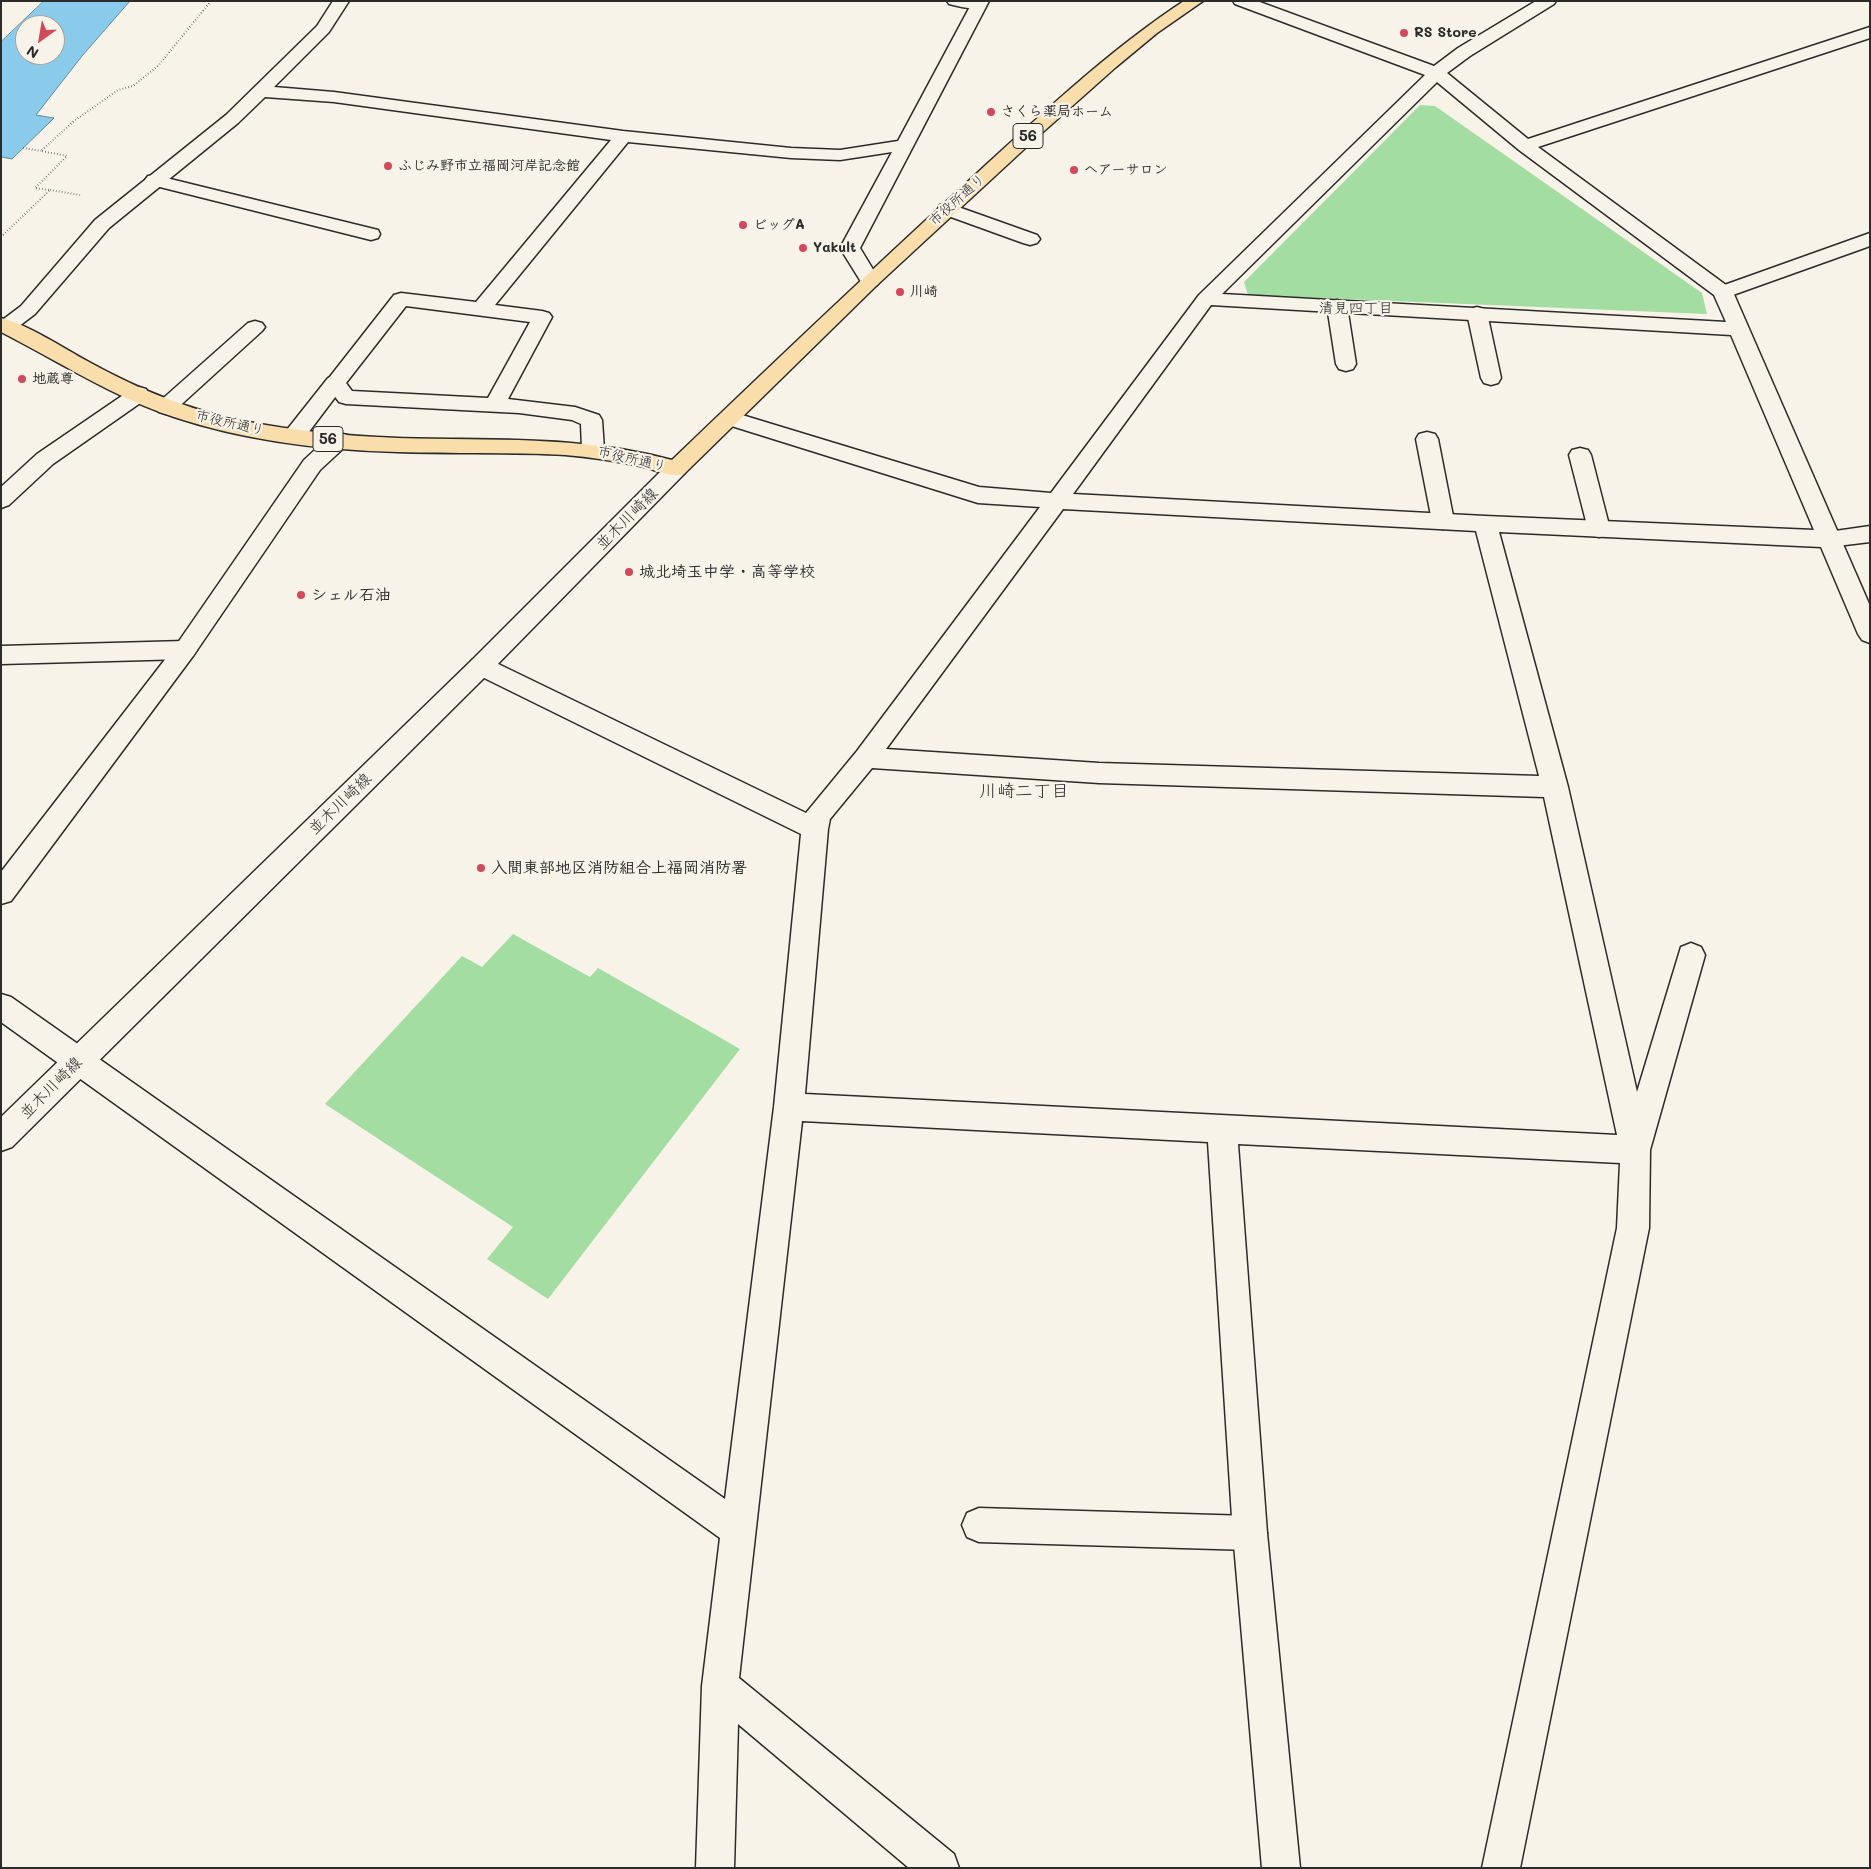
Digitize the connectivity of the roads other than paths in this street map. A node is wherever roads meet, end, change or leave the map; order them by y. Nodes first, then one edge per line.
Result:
1 (341, 1) edge
2 (955, 1) edge
3 (1195, 1) edge
4 (1241, 1) edge
5 (1548, 1) edge
6 (980, 2) edge
7 (1870, 32) edge
8 (1436, 73) junction
9 (260, 91) junction
10 (624, 136) junction
11 (905, 145) junction
12 (1525, 146) junction
13 (154, 180) junction
14 (947, 209) junction
15 (371, 234) dead end
16 (1870, 238) edge
17 (1030, 239) dead end
18 (870, 281) junction
19 (1723, 292) junction
20 (1206, 299) junction
21 (1337, 306) junction
22 (481, 308) junction
23 (1478, 313) junction
24 (4, 325) edge
25 (255, 327) dead end
26 (1739, 329) junction
27 (1346, 364) dead end
28 (1491, 378) dead end
29 (335, 383) junction
30 (139, 394) junction
31 (495, 403) junction
32 (166, 407) junction
33 (729, 418) junction
34 (294, 436) junction
35 (1427, 439) dead end
36 (340, 440) junction
37 (593, 449) junction
38 (1580, 455) dead end
39 (676, 469) junction
40 (1, 500) edge
41 (1059, 501) junction
42 (1442, 521) junction
43 (1485, 524) junction
44 (1599, 529) junction
45 (1870, 534) edge
46 (1829, 539) junction
47 (1870, 634) edge
48 (185, 650) junction
49 (1, 655) edge
50 (481, 666) junction
51 (866, 758) junction
52 (1555, 788) junction
53 (816, 829) junction
54 (3, 887) edge
55 (1691, 954) dead end
56 (1, 1006) edge
57 (79, 1060) junction
58 (789, 1107) junction
59 (1222, 1129) junction
60 (1, 1137) edge
61 (1635, 1150) junction
62 (978, 1525) dead end
63 (739, 1530) junction
64 (1250, 1533) junction
65 (720, 1686) junction
66 (716, 1868) edge
67 (940, 1868) edge
68 (1281, 1868) edge
69 (1501, 1868) edge

1 - 9 street
2 - 6 street
3 - 14 main road, 市役所通り / 56
4 - 8 street
5 - 8 street
6 - 11 street
7 - 12 street
8 - 12 street
8 - 20 street
9 - 10 street
9 - 13 street
10 - 11 street
10 - 22 street
11 - 18 street
12 - 19 street
13 - 15 street
13 - 24 street
14 - 17 street
14 - 18 main road, 市役所通り / 56
16 - 19 street
18 - 33 main road, 市役所通り / 56
19 - 26 street
20 - 21 street
20 - 41 street
21 - 23 street
21 - 27 street
22 - 29 street
22 - 31 street
23 - 26 street
23 - 28 street
24 - 30 main road, 市役所通り / 56
25 - 32 street
26 - 46 street
29 - 31 street
29 - 34 street
30 - 32 main road, 市役所通り / 56
30 - 40 street
31 - 37 street
32 - 34 main road, 市役所通り / 56
33 - 39 main road, 市役所通り / 56
33 - 41 street
34 - 36 main road, 市役所通り / 56
35 - 42 street
36 - 37 main road, 市役所通り / 56
36 - 48 street
37 - 39 main road, 市役所通り / 56
38 - 44 street
39 - 50 street, 並木川崎線
41 - 42 street
41 - 51 street
42 - 43 street
43 - 44 street
43 - 52 street
44 - 46 street
45 - 46 street
46 - 47 street
48 - 49 street
48 - 54 street
50 - 53 street
50 - 57 street, 並木川崎線
51 - 52 street
51 - 53 street
52 - 61 street
53 - 58 street
55 - 61 street
56 - 57 street
57 - 60 street, 並木川崎線
57 - 63 street
58 - 59 street
58 - 63 street
59 - 61 street
59 - 64 street
61 - 69 street
62 - 64 street
63 - 65 street
64 - 68 street
65 - 66 street
65 - 67 street

